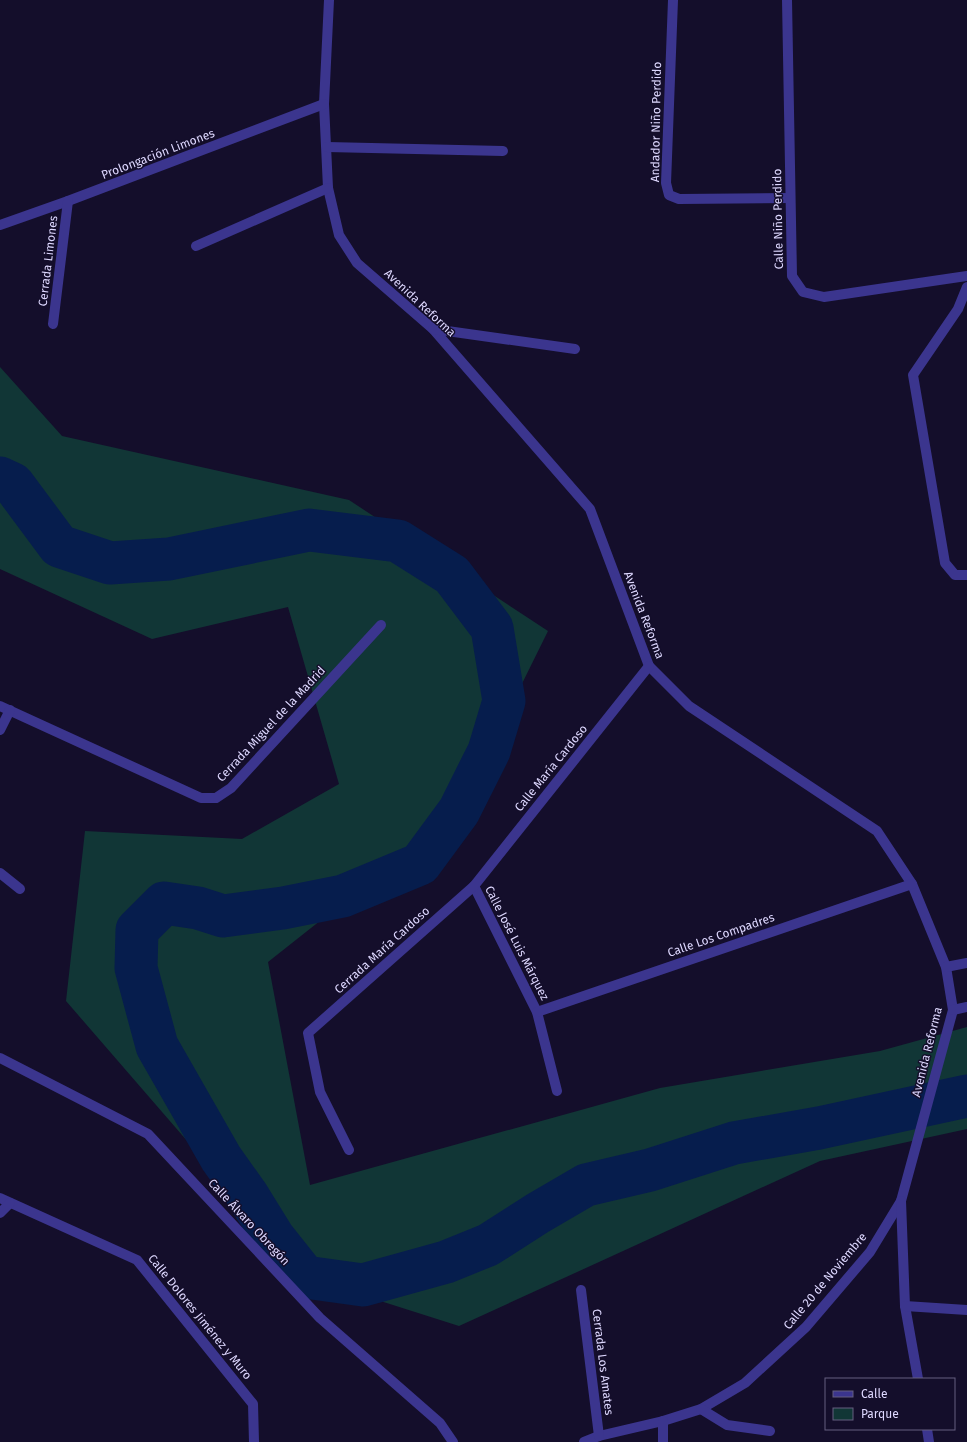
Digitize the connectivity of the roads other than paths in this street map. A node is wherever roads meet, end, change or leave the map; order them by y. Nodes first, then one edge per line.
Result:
1 (329, 0) edge
2 (673, 0) edge
3 (787, 0) edge
4 (324, 104) junction
5 (327, 147) junction
6 (502, 152) dead end
7 (328, 188) junction
8 (790, 198) junction
9 (68, 201) junction
10 (0, 225) edge
11 (196, 246) dead end
12 (967, 276) edge
13 (967, 287) edge
14 (53, 324) dead end
15 (433, 329) junction
16 (574, 349) dead end
17 (967, 575) edge
18 (381, 625) dead end
19 (649, 666) junction
20 (0, 706) edge
21 (10, 710) junction
22 (0, 730) edge
23 (0, 873) edge
24 (912, 884) junction
25 (474, 886) junction
26 (20, 888) dead end
27 (967, 963) edge
28 (946, 967) junction
29 (967, 1007) edge
30 (953, 1010) junction
31 (537, 1012) junction
32 (0, 1058) edge
33 (557, 1091) dead end
34 (348, 1150) dead end
35 (0, 1198) edge
36 (901, 1201) junction
37 (10, 1203) junction
38 (0, 1213) edge
39 (581, 1290) dead end
40 (905, 1306) junction
41 (967, 1310) edge
42 (918, 1378) edge
43 (701, 1409) junction
44 (663, 1421) junction
45 (927, 1430) edge
46 (770, 1431) dead end
47 (599, 1436) junction
48 (254, 1442) edge
49 (453, 1442) edge
50 (584, 1442) edge
51 (663, 1442) edge
52 (929, 1442) edge

1 - 4 street, Avenida Reforma
2 - 8 street, Andador Niño Perdido
3 - 8 street, Calle Niño Perdido
4 - 5 street, Avenida Reforma
4 - 9 street, Prolongación Limones
5 - 6 street
5 - 7 street, Avenida Reforma
7 - 11 street
7 - 15 street, Avenida Reforma
8 - 12 street, Calle Niño Perdido
9 - 10 street, Prolongación Limones
9 - 14 street, Cerrada Limones
13 - 17 street
15 - 16 street
15 - 19 street, Avenida Reforma
18 - 21 street, Cerrada Miguel de la Madrid
19 - 24 street, Avenida Reforma
19 - 25 street, Calle María Cardoso
20 - 21 street, Cerrada Miguel de la Madrid
21 - 22 street
23 - 26 street
24 - 28 street, Avenida Reforma
24 - 31 street, Calle Los Compadres
25 - 31 street, Calle José Luis Márquez
25 - 34 street, Cerrada María Cardoso
27 - 28 street
28 - 30 street, Avenida Reforma
29 - 30 street
30 - 36 street, Avenida Reforma
31 - 33 street, Calle José Luis Márquez
32 - 49 street, Calle Álvaro Obregón
35 - 37 street, Calle Dolores Jiménez y Muro
36 - 40 street
36 - 43 street, Calle 20 de Noviembre
37 - 38 street
37 - 48 street, Calle Dolores Jiménez y Muro
39 - 47 street, Cerrada Los Amates
40 - 41 street
40 - 42 street
43 - 44 street, Calle 20 de Noviembre
43 - 46 street
44 - 47 street, Calle 20 de Noviembre
44 - 51 street
45 - 52 street
47 - 50 street, Calle 20 de Noviembre

